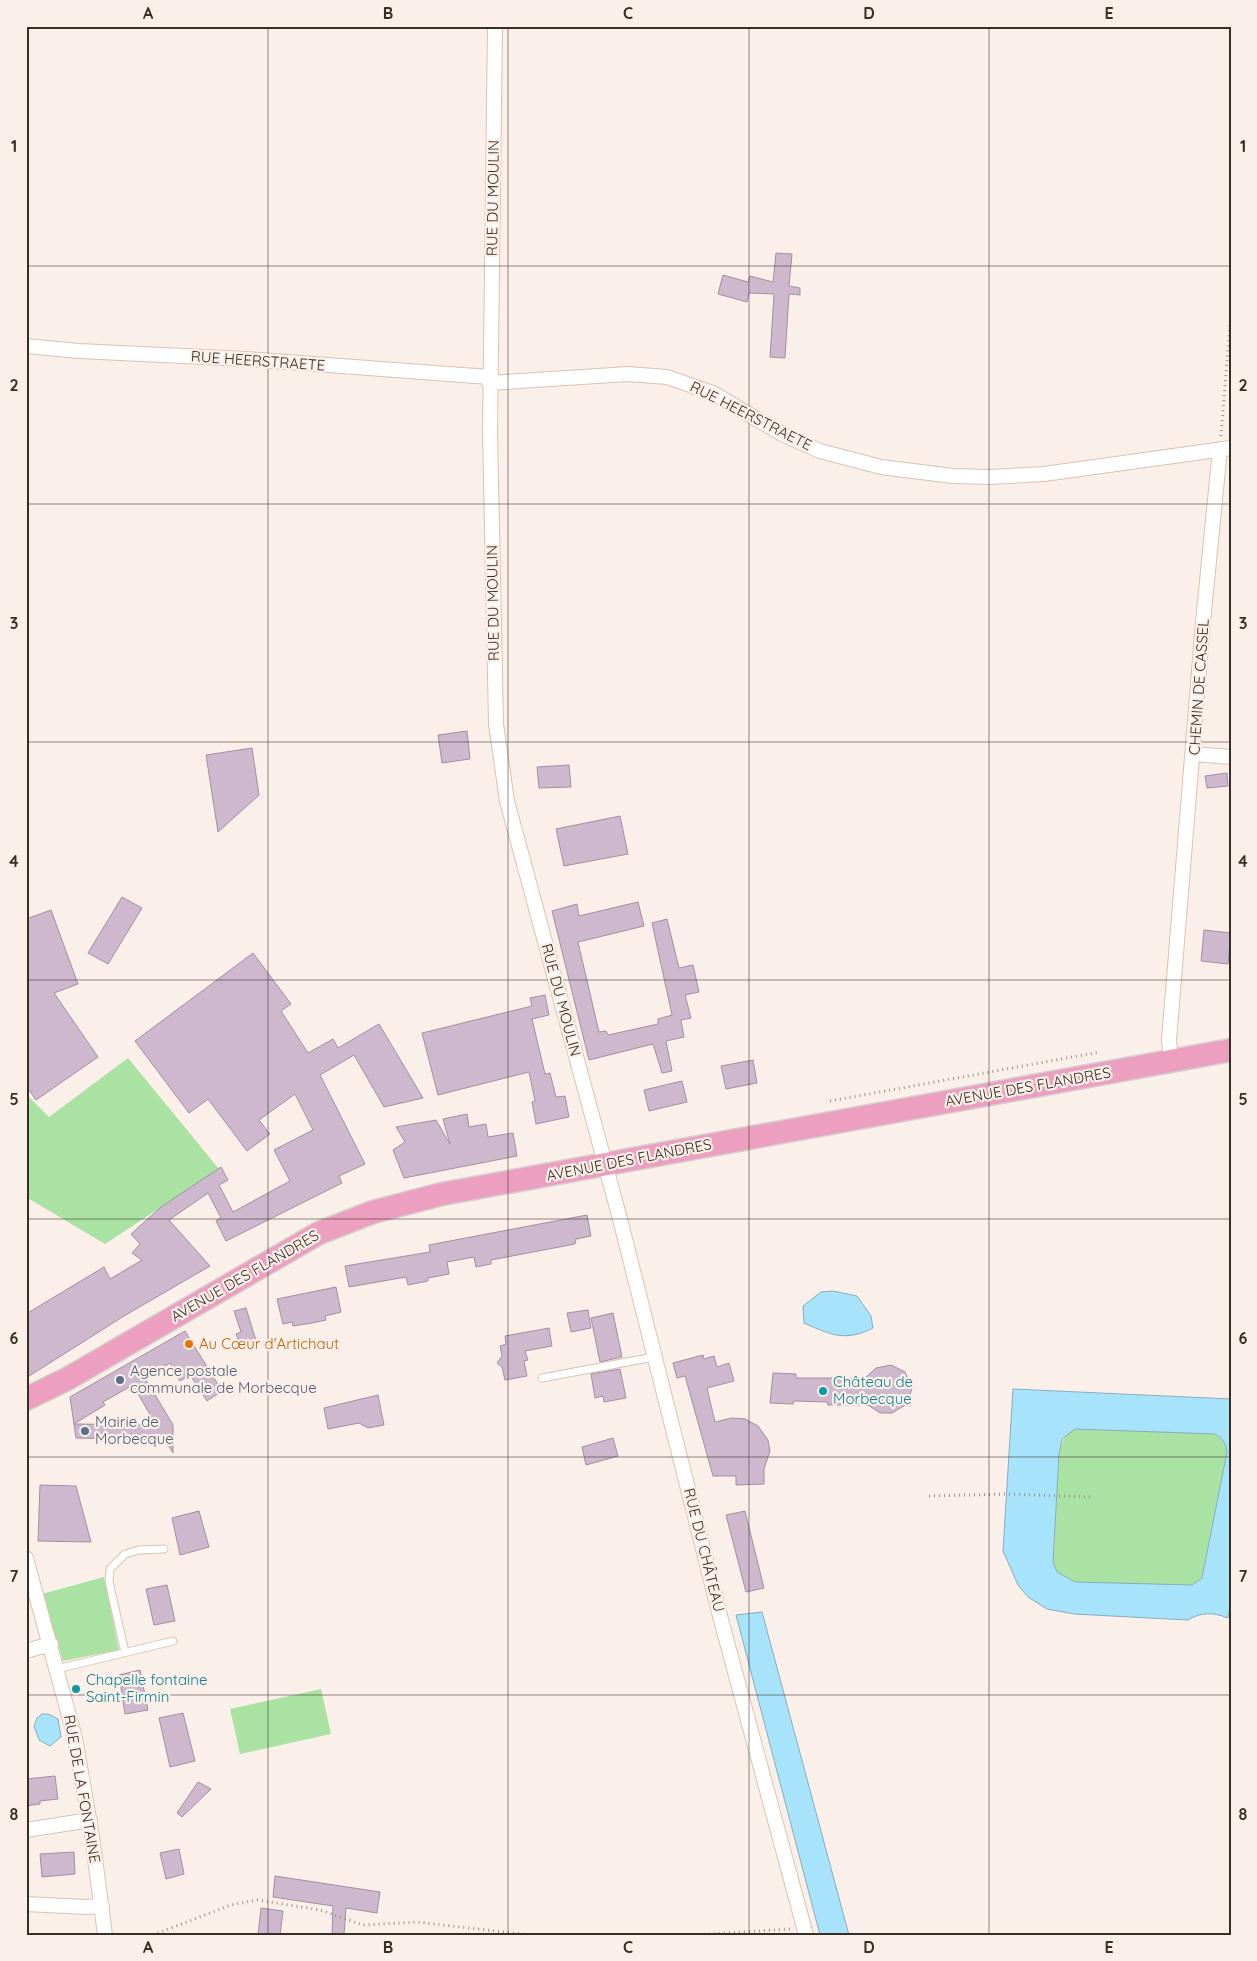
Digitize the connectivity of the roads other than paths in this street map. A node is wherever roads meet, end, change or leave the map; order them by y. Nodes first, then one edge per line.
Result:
1 (495, 26) edge
2 (26, 346) edge
3 (489, 380) junction
4 (1225, 448) edge
5 (1193, 754) junction
6 (1231, 757) edge
7 (1231, 1050) edge
8 (1171, 1061) junction
9 (605, 1165) junction
10 (654, 1357) junction
11 (542, 1378) dead end
12 (26, 1399) edge
13 (164, 1549) dead end
14 (26, 1558) edge
15 (173, 1641) dead end
16 (51, 1644) junction
17 (26, 1651) edge
18 (125, 1652) junction
19 (57, 1669) junction
20 (90, 1820) junction
21 (26, 1830) edge
22 (26, 1904) edge
23 (102, 1906) junction
24 (805, 1931) edge
25 (105, 1935) edge

1 - 3 street, RUE DU MOULIN
2 - 3 street, RUE HEERSTRAETE
3 - 4 street, RUE HEERSTRAETE
3 - 9 street, RUE DU MOULIN
4 - 5 street, CHEMIN DE CASSEL
5 - 6 street
5 - 8 street, CHEMIN DE CASSEL
7 - 8 main road, AVENUE DES FLANDRES
8 - 9 main road, AVENUE DES FLANDRES
9 - 10 street, RUE DU CHÂTEAU
9 - 12 main road, AVENUE DES FLANDRES
10 - 11 lane
10 - 24 street, RUE DU CHÂTEAU
13 - 18 lane
14 - 16 street, RUE DE LA FONTAINE
15 - 18 lane
16 - 17 street
16 - 19 street, RUE DE LA FONTAINE
18 - 19 lane
19 - 20 street, RUE DE LA FONTAINE
20 - 21 street
20 - 23 street, RUE DE LA FONTAINE
22 - 23 street
23 - 25 street, RUE DE LA FONTAINE

